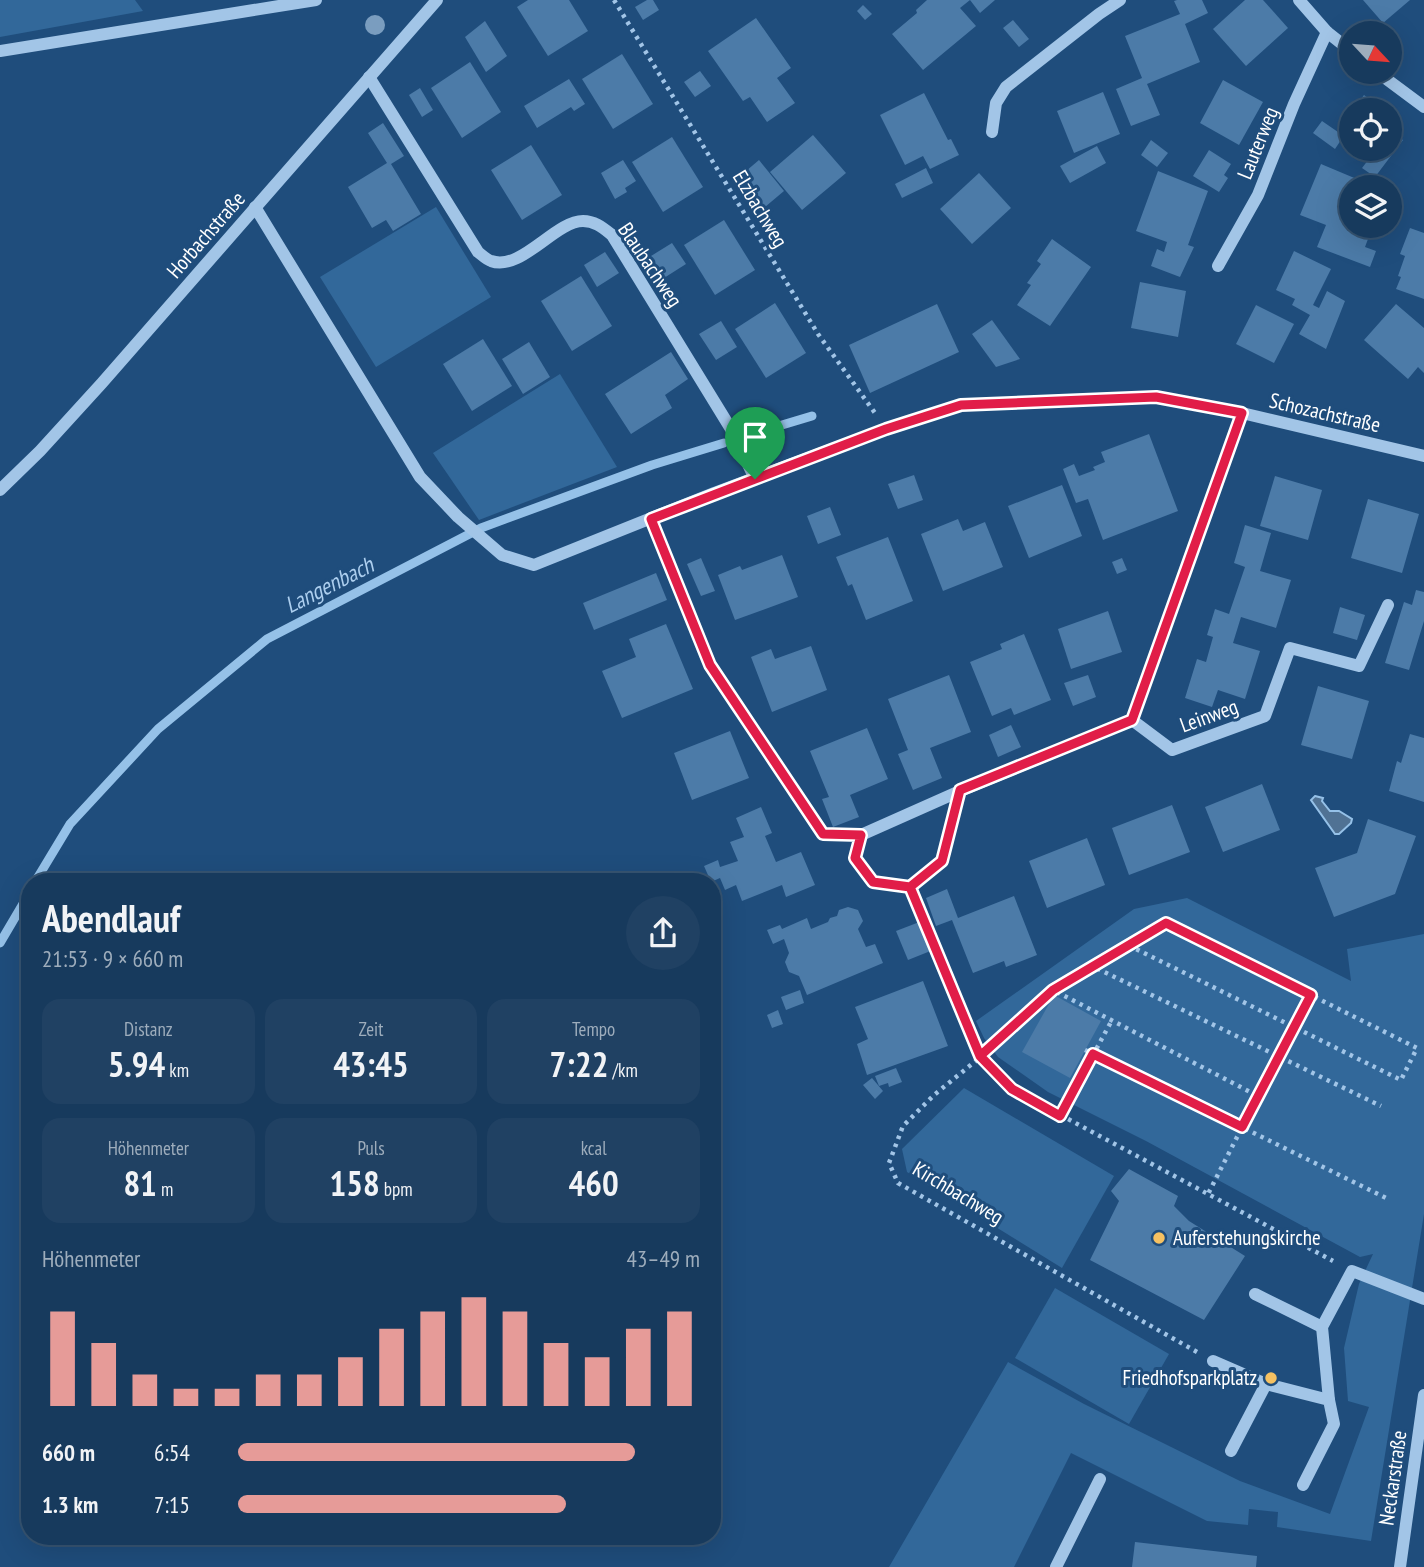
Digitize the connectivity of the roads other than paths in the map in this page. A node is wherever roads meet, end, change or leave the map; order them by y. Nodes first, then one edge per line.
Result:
1 (316, 0) edge
2 (437, 0) edge
3 (1120, 0) edge
4 (1299, 0) edge
5 (1328, 32) junction
6 (1339, 41) edge
7 (0, 51) edge
8 (369, 77) junction
9 (1393, 84) edge
10 (1424, 107) edge
11 (992, 132) dead end
12 (256, 207) junction
13 (1218, 266) dead end
14 (1242, 413) junction
15 (1424, 456) edge
16 (755, 479) junction
17 (0, 490) edge
18 (1388, 605) dead end
19 (1132, 720) junction
20 (960, 790) junction
21 (1255, 1294) dead end
22 (1424, 1299) edge
23 (1322, 1327) junction
24 (1213, 1361) road end
25 (1266, 1384) junction
26 (1424, 1395) edge
27 (1329, 1400) junction
28 (1231, 1451) dead end
29 (1100, 1479) dead end
30 (1303, 1485) dead end
31 (1056, 1567) edge
32 (1400, 1567) edge

1 - 7 street
2 - 8 street, Horbachstraße
3 - 11 street
4 - 5 street
5 - 6 street
5 - 13 street, Lauterweg
8 - 12 street, Horbachstraße
8 - 16 street, Blaubachweg
9 - 10 street
12 - 16 street, Schozachstraße
12 - 17 street, Horbachstraße
14 - 15 street, Schozachstraße
14 - 16 street, Schozachstraße
14 - 19 street
18 - 19 street, Leinweg
19 - 20 street
20 - 20 street
21 - 23 street
22 - 23 street
23 - 27 street
24 - 25 street
25 - 27 street
25 - 28 street
26 - 32 street, Neckarstraße
27 - 30 street
29 - 31 street

